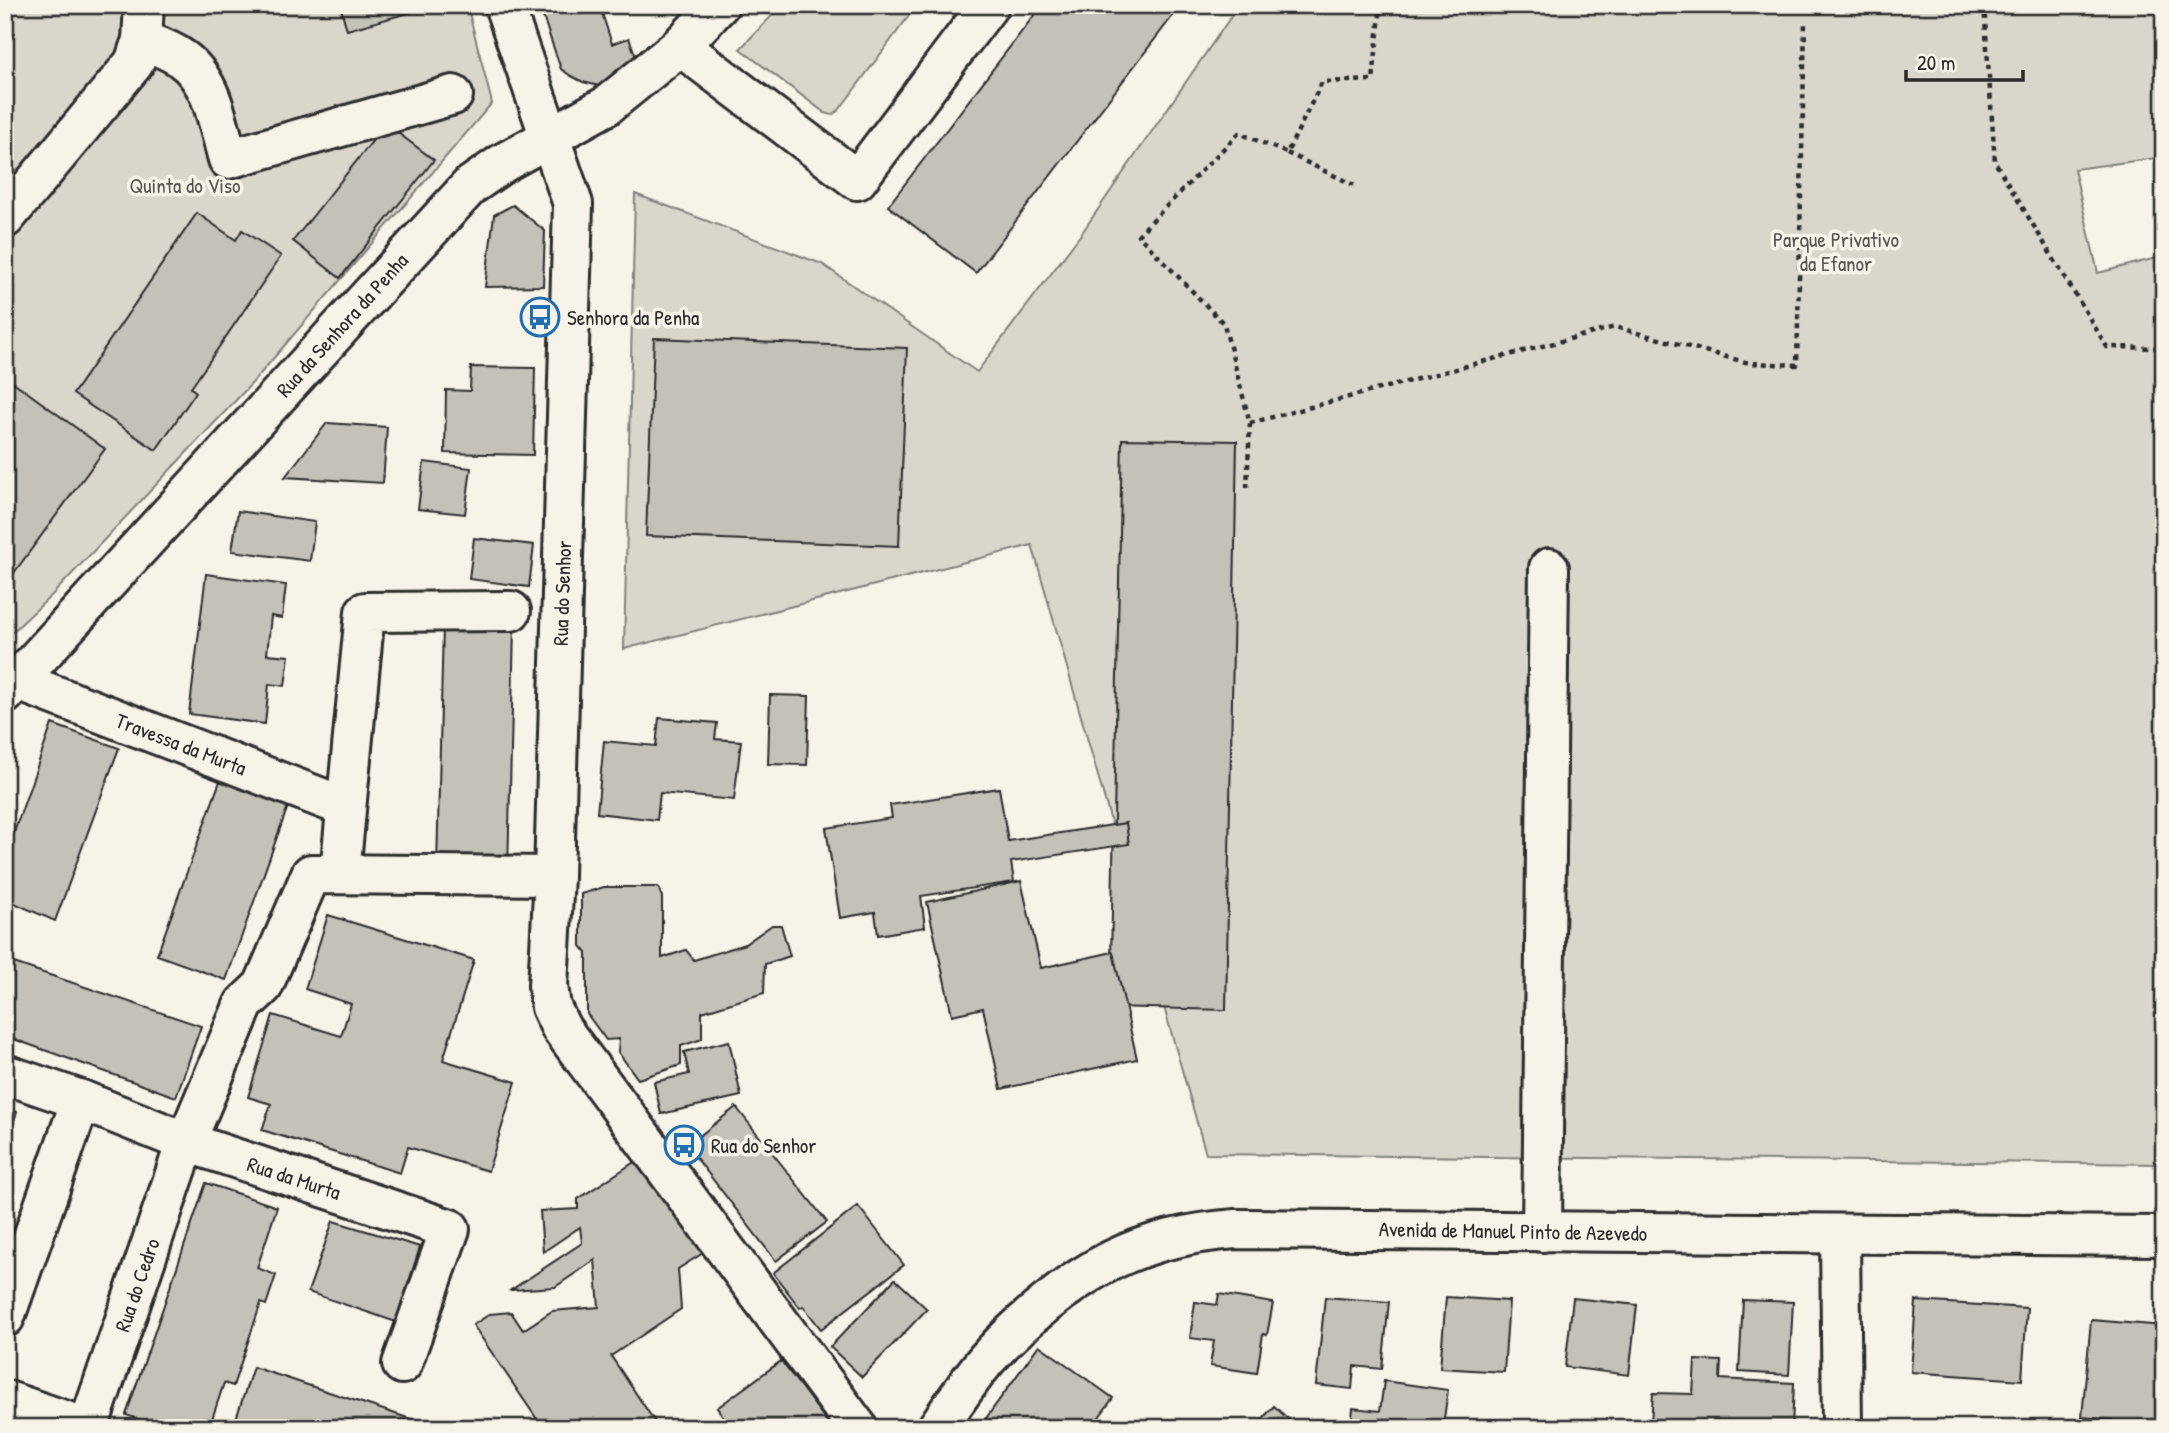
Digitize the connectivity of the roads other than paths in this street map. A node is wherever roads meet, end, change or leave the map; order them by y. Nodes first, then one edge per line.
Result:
1 (504, 5) edge
2 (719, 5) edge
3 (989, 5) edge
4 (143, 22) edge
5 (680, 46) junction
6 (453, 95) dead end
7 (551, 136) junction
8 (5, 218) edge
9 (1549, 568) dead end
10 (511, 611) dead end
11 (11, 687) edge
12 (345, 807) junction
13 (340, 873) junction
14 (554, 876) junction
15 (5, 1074) edge
16 (80, 1100) junction
17 (186, 1142) junction
18 (1542, 1232) junction
19 (1840, 1235) junction
20 (2164, 1236) edge
21 (18, 1238) edge
22 (5, 1317) edge
23 (402, 1364) dead end
24 (5, 1400) edge
25 (87, 1428) edge
26 (858, 1428) edge
27 (937, 1428) edge
28 (1842, 1428) edge

1 - 7 street, Rua do Senhor
2 - 5 street, Rua da Senhora da Penha
3 - 5 street
4 - 6 street
4 - 8 street
5 - 7 street, Rua da Senhora da Penha
7 - 11 street, Rua da Senhora da Penha
7 - 14 street, Rua do Senhor
9 - 18 street
10 - 12 street
11 - 12 street, Travessa da Murta
12 - 13 street
13 - 14 street
13 - 17 street
14 - 26 street, Rua do Senhor
15 - 16 street, Rua da Murta
16 - 17 street, Rua da Murta
16 - 21 street
17 - 23 street, Rua da Murta
17 - 25 street, Rua do Cedro
18 - 19 street, Avenida de Manuel Pinto de Azevedo
18 - 27 street, Avenida de Manuel Pinto de Azevedo
19 - 20 street, Avenida de Manuel Pinto de Azevedo
19 - 28 street
21 - 22 street
24 - 25 street

